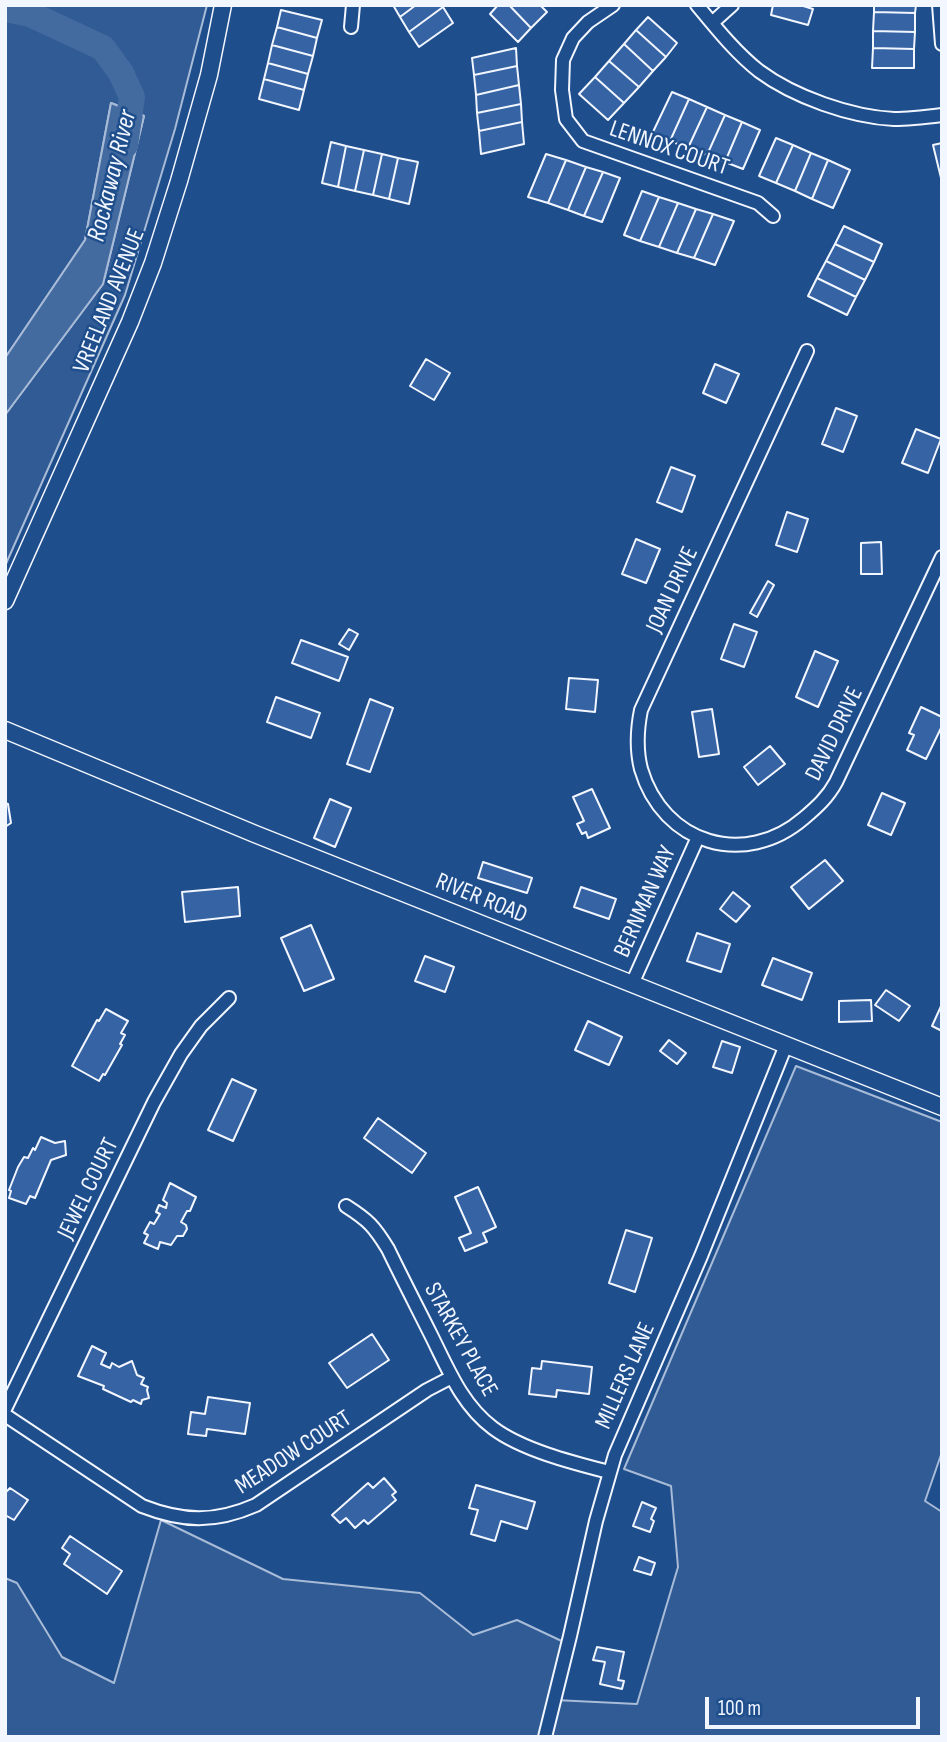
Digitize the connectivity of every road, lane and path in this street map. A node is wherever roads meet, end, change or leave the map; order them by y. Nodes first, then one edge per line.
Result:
1 (223, 5) edge
2 (353, 5) edge
3 (613, 5) edge
4 (696, 5) edge
5 (732, 5) edge
6 (939, 5) edge
7 (712, 23) junction
8 (351, 27) dead end
9 (942, 44) edge
10 (942, 115) edge
11 (773, 216) dead end
12 (807, 351) dead end
13 (942, 557) edge
14 (5, 601) edge
15 (5, 730) edge
16 (698, 837) junction
17 (632, 984) junction
18 (229, 998) dead end
19 (786, 1045) junction
20 (942, 1107) edge
21 (346, 1206) dead end
22 (452, 1377) junction
23 (5, 1412) edge
24 (609, 1472) junction
25 (545, 1737) edge

1 - 14 street, VREELAND AVENUE
2 - 8 street
3 - 11 street, LENNOX COURT
4 - 7 street
5 - 7 street
6 - 9 street
7 - 10 street
12 - 16 street, JOAN DRIVE
13 - 16 street, DAVID DRIVE
15 - 17 street, RIVER ROAD
16 - 17 street, BERNMAN WAY
17 - 19 street, RIVER ROAD
18 - 23 street, JEWEL COURT
19 - 20 street, RIVER ROAD
19 - 24 street, MILLERS LANE
21 - 22 street, STARKEY PLACE
22 - 23 street, MEADOW COURT
22 - 24 street, STARKEY PLACE
24 - 25 street, MILLERS LANE

